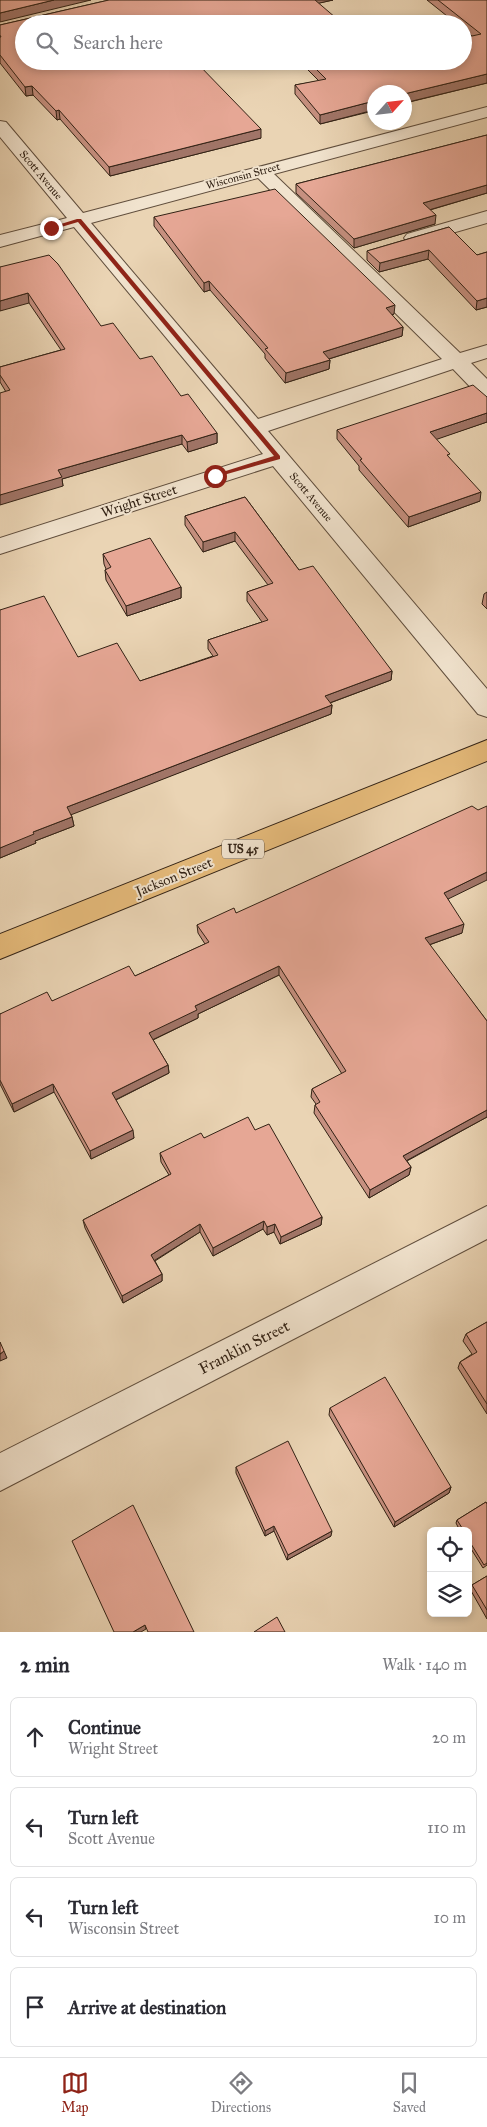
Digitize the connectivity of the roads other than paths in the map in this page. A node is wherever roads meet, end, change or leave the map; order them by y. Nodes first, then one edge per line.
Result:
1 (487, 112) edge
2 (0, 126) edge
3 (261, 171) junction
4 (487, 217) edge
5 (79, 220) junction
6 (0, 241) edge
7 (395, 244) edge
8 (487, 351) edge
9 (456, 361) junction
10 (487, 391) edge
11 (253, 428) junction
12 (278, 457) junction
13 (0, 546) edge
14 (487, 707) edge
15 (487, 750) edge
16 (0, 947) edge
17 (487, 1222) edge
18 (0, 1473) edge

1 - 3 street, Wisconsin Street
2 - 5 street, Scott Avenue
3 - 5 street, Wisconsin Street
3 - 9 street
4 - 7 street
5 - 6 street, Wisconsin Street
5 - 11 street, Scott Avenue
8 - 9 street
9 - 10 street
9 - 11 street
11 - 12 street, Scott Avenue
12 - 13 street, Wright Street
12 - 14 street, Scott Avenue
15 - 16 main road, Jackson Street / US 45
17 - 18 street, Franklin Street

